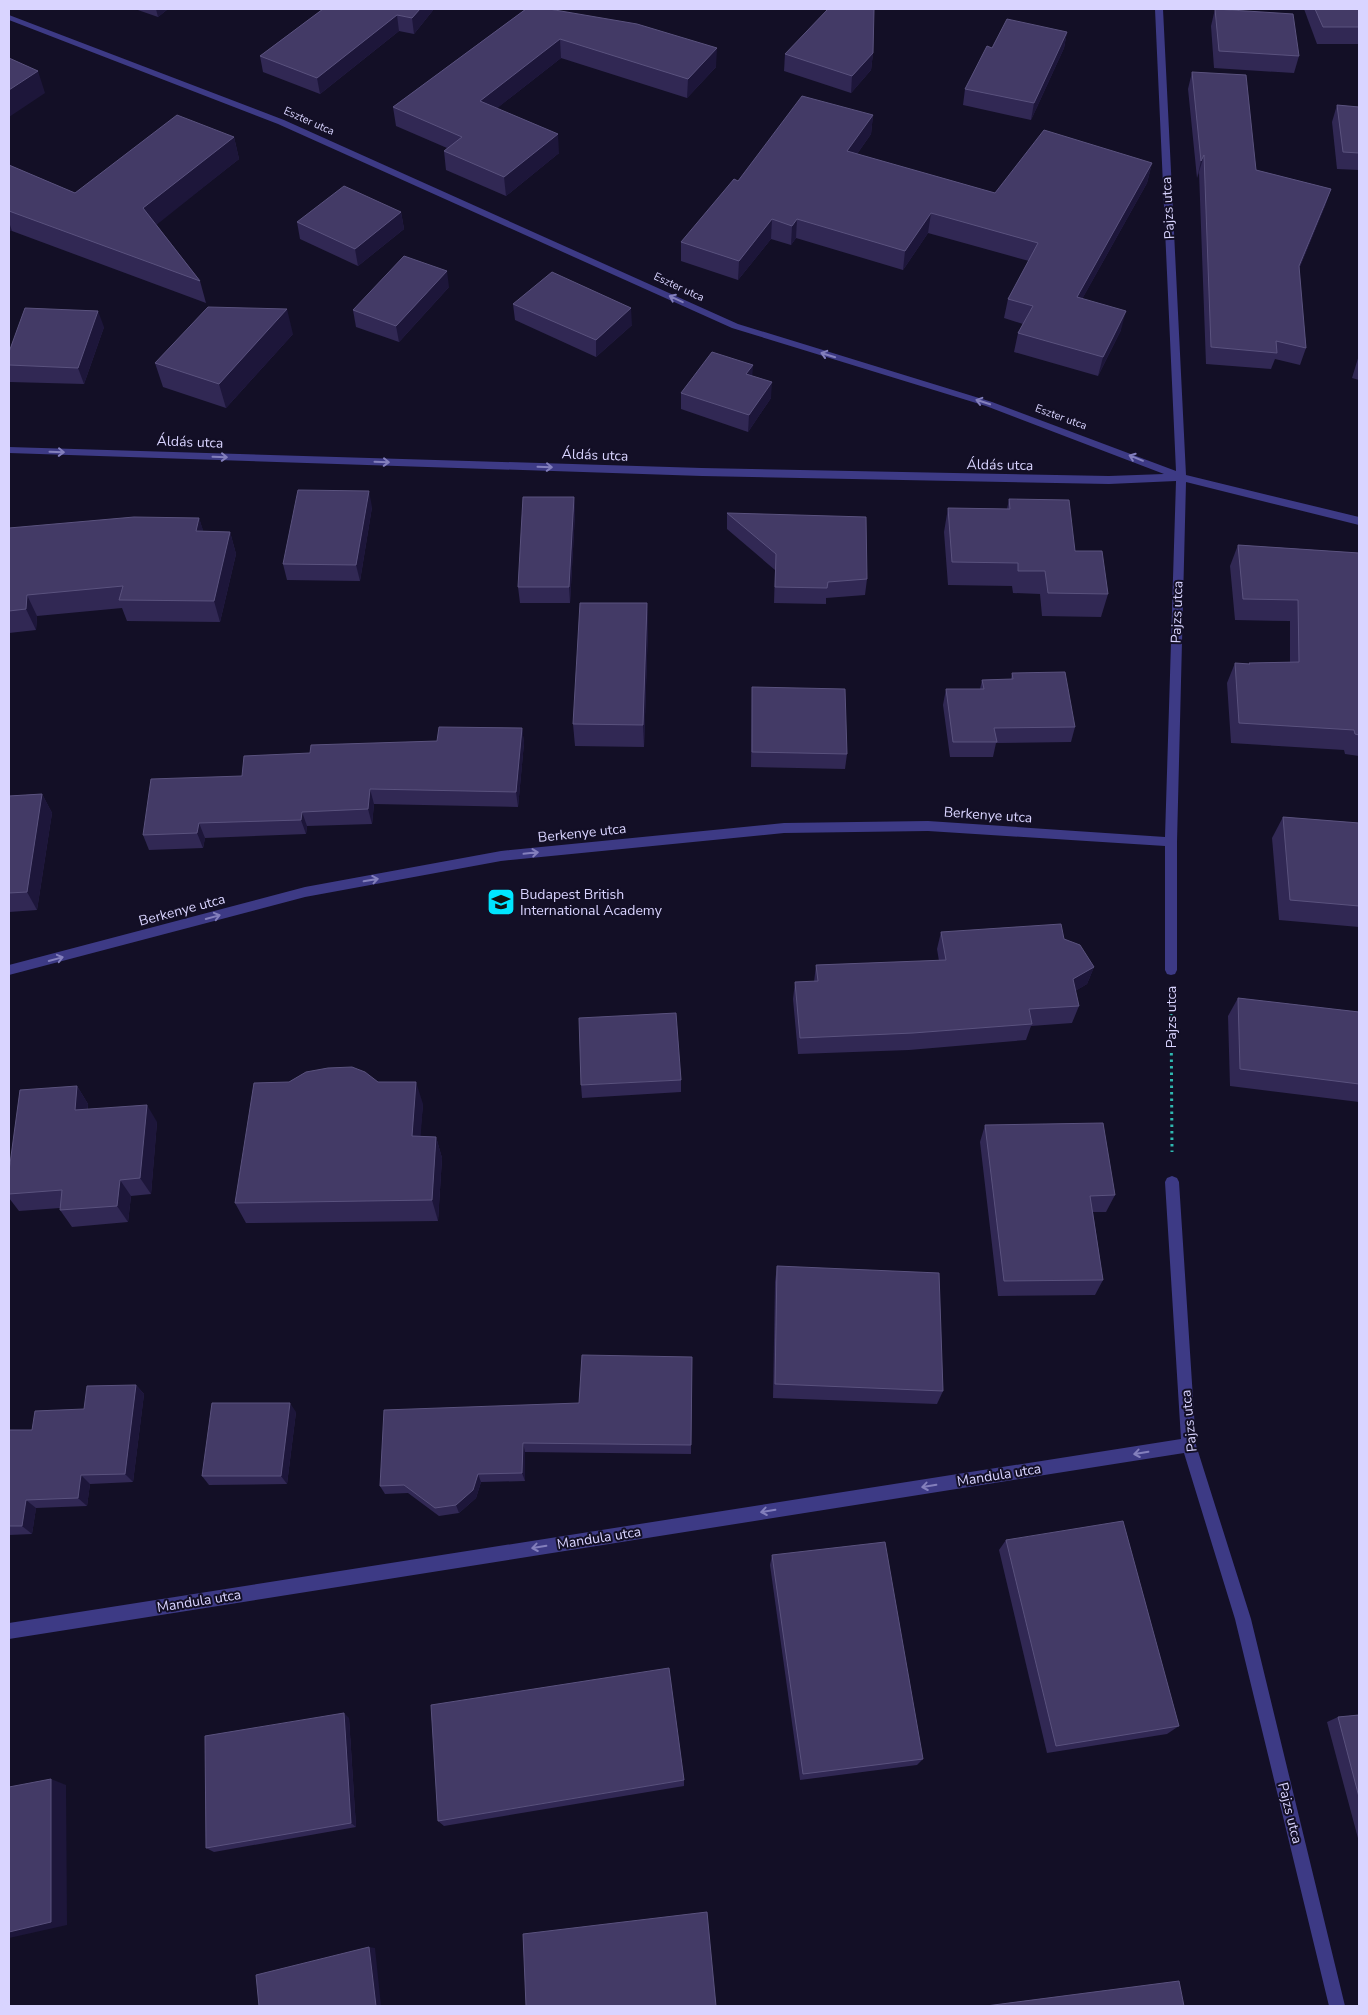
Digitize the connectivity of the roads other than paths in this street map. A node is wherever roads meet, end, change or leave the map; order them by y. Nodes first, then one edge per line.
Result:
1 (1159, 9) edge
2 (9, 17) edge
3 (9, 450) edge
4 (1181, 477) junction
5 (1359, 521) edge
6 (1170, 842) junction
7 (9, 970) edge
8 (1171, 970) road end
9 (1172, 1182) road end
10 (1189, 1445) junction
11 (9, 1631) edge
12 (1337, 2006) edge

1 - 4 street, Pajzs utca
4 -> 2 street, Eszter utca
3 -> 4 street, Áldás utca
4 - 5 street, Eszter utca
4 - 6 street, Pajzs utca
7 -> 6 street, Berkenye utca
6 - 8 street, Pajzs utca
9 - 10 street, Pajzs utca
10 -> 11 street, Mandula utca
10 - 12 street, Pajzs utca

